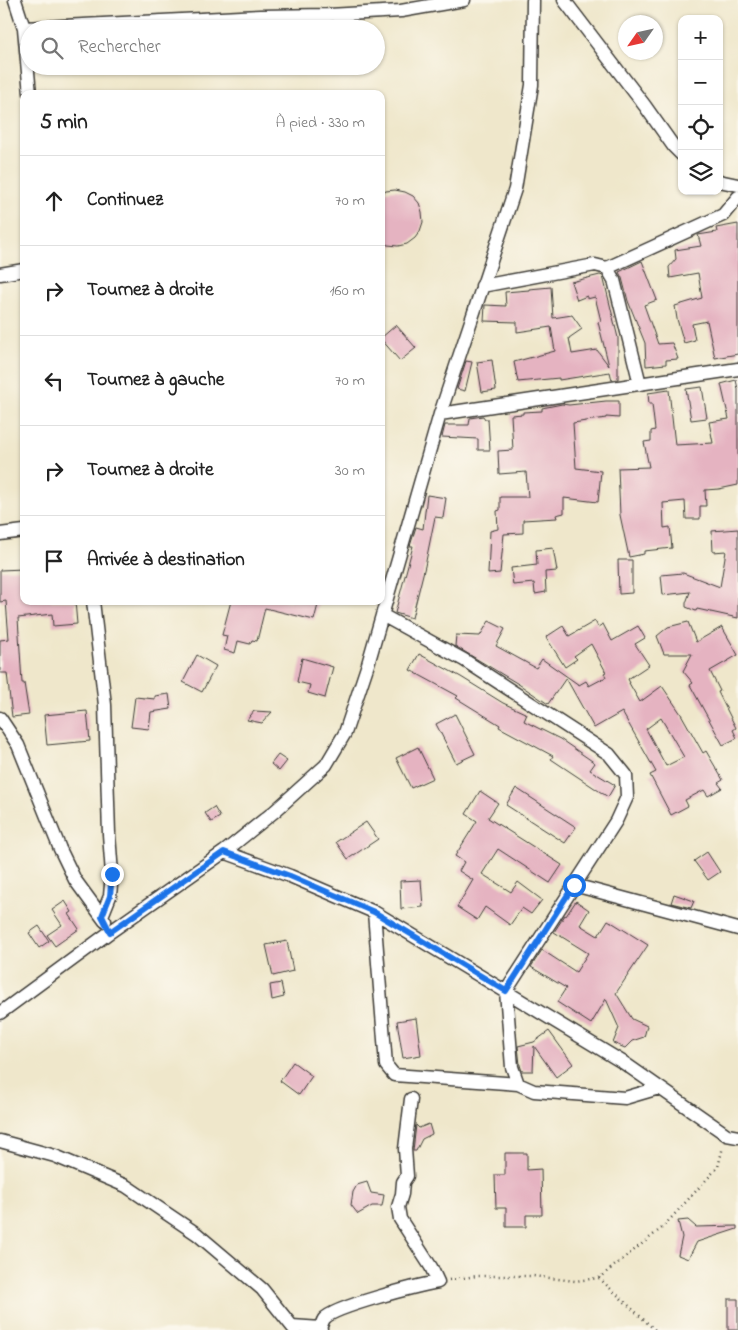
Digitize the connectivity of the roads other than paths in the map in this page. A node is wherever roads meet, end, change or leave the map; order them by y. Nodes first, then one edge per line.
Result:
1 (15, 0) edge
2 (464, 0) edge
3 (533, 0) edge
4 (564, 0) edge
5 (21, 20) edge
6 (181, 20) edge
7 (28, 75) edge
8 (30, 90) edge
9 (678, 151) edge
10 (723, 182) edge
11 (738, 185) edge
12 (738, 198) edge
13 (607, 268) junction
14 (20, 271) edge
15 (0, 274) edge
16 (482, 286) junction
17 (738, 369) edge
18 (640, 384) junction
19 (440, 414) junction
20 (20, 532) edge
21 (0, 534) edge
22 (93, 605) edge
23 (385, 605) edge
24 (385, 605) edge
25 (382, 615) junction
26 (0, 718) edge
27 (224, 852) junction
28 (574, 885) junction
29 (374, 912) junction
30 (102, 916) junction
31 (738, 929) edge
32 (110, 932) junction
33 (506, 991) junction
34 (0, 1013) edge
35 (518, 1084) junction
36 (659, 1088) junction
37 (411, 1099) dead end
38 (732, 1136) edge
39 (0, 1141) edge
40 (738, 1148) edge
41 (294, 1328) edge
42 (320, 1329) edge

1 - 5 street
2 - 6 street
3 - 16 street
4 - 9 street
7 - 8 street
10 - 11 street
12 - 13 street
13 - 16 street
13 - 18 street
14 - 15 street
16 - 19 street
17 - 18 street
18 - 19 street
19 - 24 street
20 - 21 street
22 - 30 street
23 - 25 street
25 - 27 street
25 - 28 street
26 - 30 street
27 - 29 street
27 - 32 street
28 - 31 street
28 - 33 street
29 - 33 street
29 - 35 street
30 - 32 street
32 - 34 street
33 - 35 street
33 - 36 street
35 - 36 street
36 - 38 street
37 - 42 street
38 - 40 street
39 - 41 street
41 - 42 street

